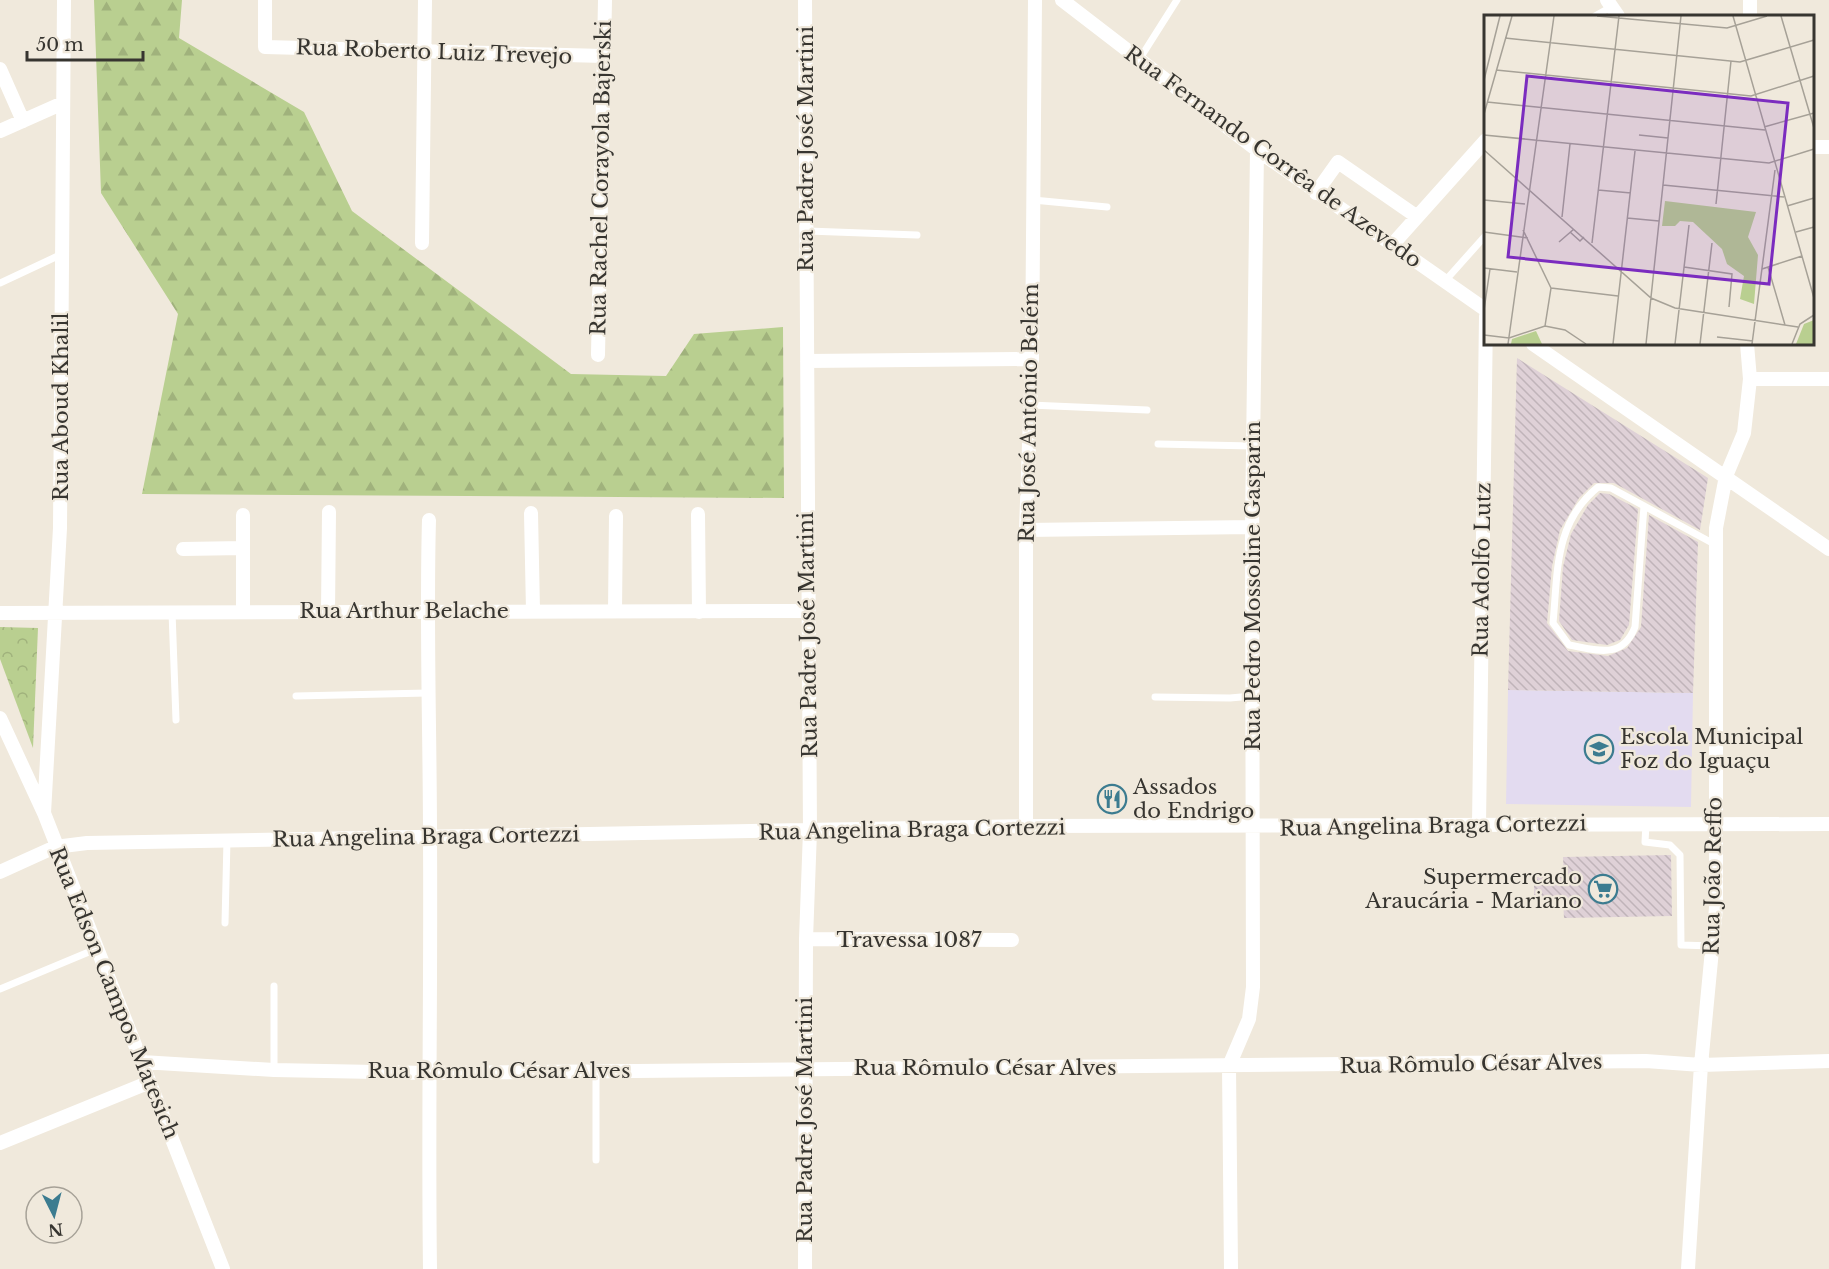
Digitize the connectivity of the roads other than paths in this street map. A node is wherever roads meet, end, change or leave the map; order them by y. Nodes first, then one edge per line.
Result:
1 (64, 0) edge
2 (265, 0) edge
3 (425, 0) edge
4 (605, 0) edge
5 (805, 0) edge
6 (1035, 0) edge
7 (1062, 0) edge
8 (1177, 0) edge
9 (1612, 8) edge
10 (1597, 15) edge
11 (424, 50) junction
12 (604, 56) junction
13 (1140, 60) junction
14 (0, 69) edge
15 (63, 103) junction
16 (23, 121) junction
17 (0, 130) edge
18 (1484, 141) edge
19 (1257, 150) junction
20 (1316, 193) junction
21 (1033, 200) junction
22 (1107, 207) dead end
23 (1416, 216) junction
24 (808, 231) junction
25 (917, 235) dead end
26 (1484, 236) edge
27 (422, 243) dead end
28 (1392, 244) junction
29 (62, 254) junction
30 (0, 283) edge
31 (1444, 283) junction
32 (1484, 309) edge
33 (1485, 345) edge
34 (1534, 345) edge
35 (1748, 345) edge
36 (598, 355) dead end
37 (1032, 359) junction
38 (807, 361) junction
39 (1749, 379) junction
40 (1829, 379) edge
41 (1030, 405) junction
42 (1147, 410) dead end
43 (1158, 444) dead end
44 (1253, 446) junction
45 (1726, 476) junction
46 (1644, 506) junction
47 (330, 512) dead end
48 (531, 513) dead end
49 (698, 514) dead end
50 (243, 515) dead end
51 (616, 516) dead end
52 (429, 520) dead end
53 (1252, 527) junction
54 (1026, 530) junction
55 (1716, 545) junction
56 (243, 548) junction
57 (183, 549) dead end
58 (1829, 549) edge
59 (615, 610) junction
60 (427, 611) junction
61 (533, 611) junction
62 (807, 611) junction
63 (172, 612) junction
64 (243, 612) junction
65 (328, 612) junction
66 (699, 612) junction
67 (0, 613) edge
68 (57, 613) junction
69 (427, 693) junction
70 (296, 696) dead end
71 (1252, 696) junction
72 (1155, 697) dead end
73 (0, 718) edge
74 (176, 720) dead end
75 (44, 813) junction
76 (1646, 824) junction
77 (1829, 824) edge
78 (1479, 825) junction
79 (1715, 825) junction
80 (1026, 826) junction
81 (1253, 828) junction
82 (810, 831) junction
83 (430, 838) junction
84 (227, 840) junction
85 (55, 847) junction
86 (0, 872) edge
87 (225, 923) dead end
88 (806, 939) junction
89 (1012, 940) dead end
90 (1713, 946) junction
91 (96, 949) junction
92 (274, 986) dead end
93 (0, 989) edge
94 (1829, 1061) edge
95 (142, 1062) junction
96 (1701, 1065) junction
97 (1229, 1066) junction
98 (804, 1069) junction
99 (274, 1070) junction
100 (596, 1071) junction
101 (428, 1072) junction
102 (150, 1082) junction
103 (0, 1143) edge
104 (596, 1160) dead end
105 (223, 1269) edge
106 (430, 1269) edge
107 (805, 1269) edge
108 (1231, 1269) edge
109 (1688, 1269) edge

1 - 15 street, Rua Aboud Khalil
2 - 11 street, Rua Roberto Luiz Trevejo
3 - 11 street
4 - 12 street, Rua Rachel Corayola Bajerski
5 - 24 street, Rua Padre José Martini
6 - 21 street, Rua José Antônio Belém
7 - 13 street, Rua Fernando Corrêa de Azevedo
8 - 13 lane
9 - 10 lane
11 - 12 street, Rua Roberto Luiz Trevejo
11 - 27 street
12 - 36 street, Rua Rachel Corayola Bajerski
13 - 19 street, Rua Fernando Corrêa de Azevedo
14 - 16 street
15 - 16 street
15 - 29 street, Rua Aboud Khalil
16 - 17 street
18 - 23 street
19 - 20 street, Rua Fernando Corrêa de Azevedo
19 - 44 street, Rua Pedro Mossoline Gasparin
20 - 23 street
20 - 28 street, Rua Fernando Corrêa de Azevedo
21 - 22 lane
21 - 37 street, Rua José Antônio Belém
23 - 28 street
24 - 25 lane
24 - 38 street, Rua Padre José Martini
26 - 31 lane
28 - 31 street, Rua Fernando Corrêa de Azevedo
29 - 30 lane
29 - 68 street, Rua Aboud Khalil
31 - 32 street, Rua Fernando Corrêa de Azevedo
33 - 78 street, Rua Adolfo Lutz
34 - 45 street
35 - 39 street, Rua João Reffo
37 - 38 street
37 - 41 street, Rua José Antônio Belém
38 - 62 street, Rua Padre José Martini
39 - 40 street
39 - 45 street, Rua João Reffo
41 - 42 lane
41 - 54 street, Rua José Antônio Belém
43 - 44 lane
44 - 53 street, Rua Pedro Mossoline Gasparin
45 - 55 street, Rua João Reffo
45 - 58 street
46 - 46 lane
46 - 55 lane
47 - 65 street
48 - 61 street
49 - 66 street
50 - 56 street
51 - 59 street
52 - 60 street
53 - 54 street
53 - 71 street, Rua Pedro Mossoline Gasparin
54 - 80 street, Rua José Antônio Belém
55 - 79 street, Rua João Reffo
56 - 57 street
56 - 64 street
59 - 61 street, Rua Arthur Belache
59 - 66 street, Rua Arthur Belache
60 - 61 street, Rua Arthur Belache
60 - 65 street, Rua Arthur Belache
60 - 69 street
62 - 66 street, Rua Arthur Belache
62 - 82 street, Rua Padre José Martini
63 - 64 street, Rua Arthur Belache
63 - 68 street, Rua Arthur Belache
63 - 74 lane
64 - 65 street, Rua Arthur Belache
67 - 68 street, Rua Arthur Belache
68 - 75 street, Rua Aboud Khalil
69 - 70 lane
69 - 83 street
71 - 72 lane
71 - 81 street, Rua Pedro Mossoline Gasparin
73 - 75 street, Rua Edson Campos Matesich
75 - 85 street, Rua Edson Campos Matesich
76 - 78 street, Rua Angelina Braga Cortezzi
76 - 79 street, Rua Angelina Braga Cortezzi
76 - 90 lane
77 - 79 street, Rua Angelina Braga Cortezzi
78 - 81 street, Rua Angelina Braga Cortezzi
79 - 90 street, Rua João Reffo
80 - 81 street, Rua Angelina Braga Cortezzi
80 - 82 street, Rua Angelina Braga Cortezzi
81 - 97 street, Rua Pedro Mossoline Gasparin
82 - 83 street, Rua Angelina Braga Cortezzi
82 - 88 street, Rua Padre José Martini
83 - 84 street, Rua Angelina Braga Cortezzi
83 - 101 street
84 - 85 street, Rua Angelina Braga Cortezzi
84 - 87 lane
85 - 86 street, Rua Angelina Braga Cortezzi
85 - 91 street, Rua Edson Campos Matesich
88 - 89 street, Travessa 1087
88 - 98 street, Rua Padre José Martini
90 - 96 street, Rua João Reffo
91 - 93 lane
91 - 95 street, Rua Edson Campos Matesich
92 - 99 lane
94 - 96 street, Rua Rômulo César Alves
95 - 99 street, Rua Rômulo César Alves
95 - 102 street, Rua Edson Campos Matesich
96 - 97 street, Rua Rômulo César Alves
96 - 109 street, Rua João Reffo
97 - 98 street, Rua Rômulo César Alves
97 - 108 street, Rua Pedro Mossoline Gasparin
98 - 100 street, Rua Rômulo César Alves
98 - 107 street, Rua Padre José Martini
99 - 101 street, Rua Rômulo César Alves
100 - 101 street, Rua Rômulo César Alves
100 - 104 lane
101 - 106 street
102 - 103 street
102 - 105 street, Rua Edson Campos Matesich

